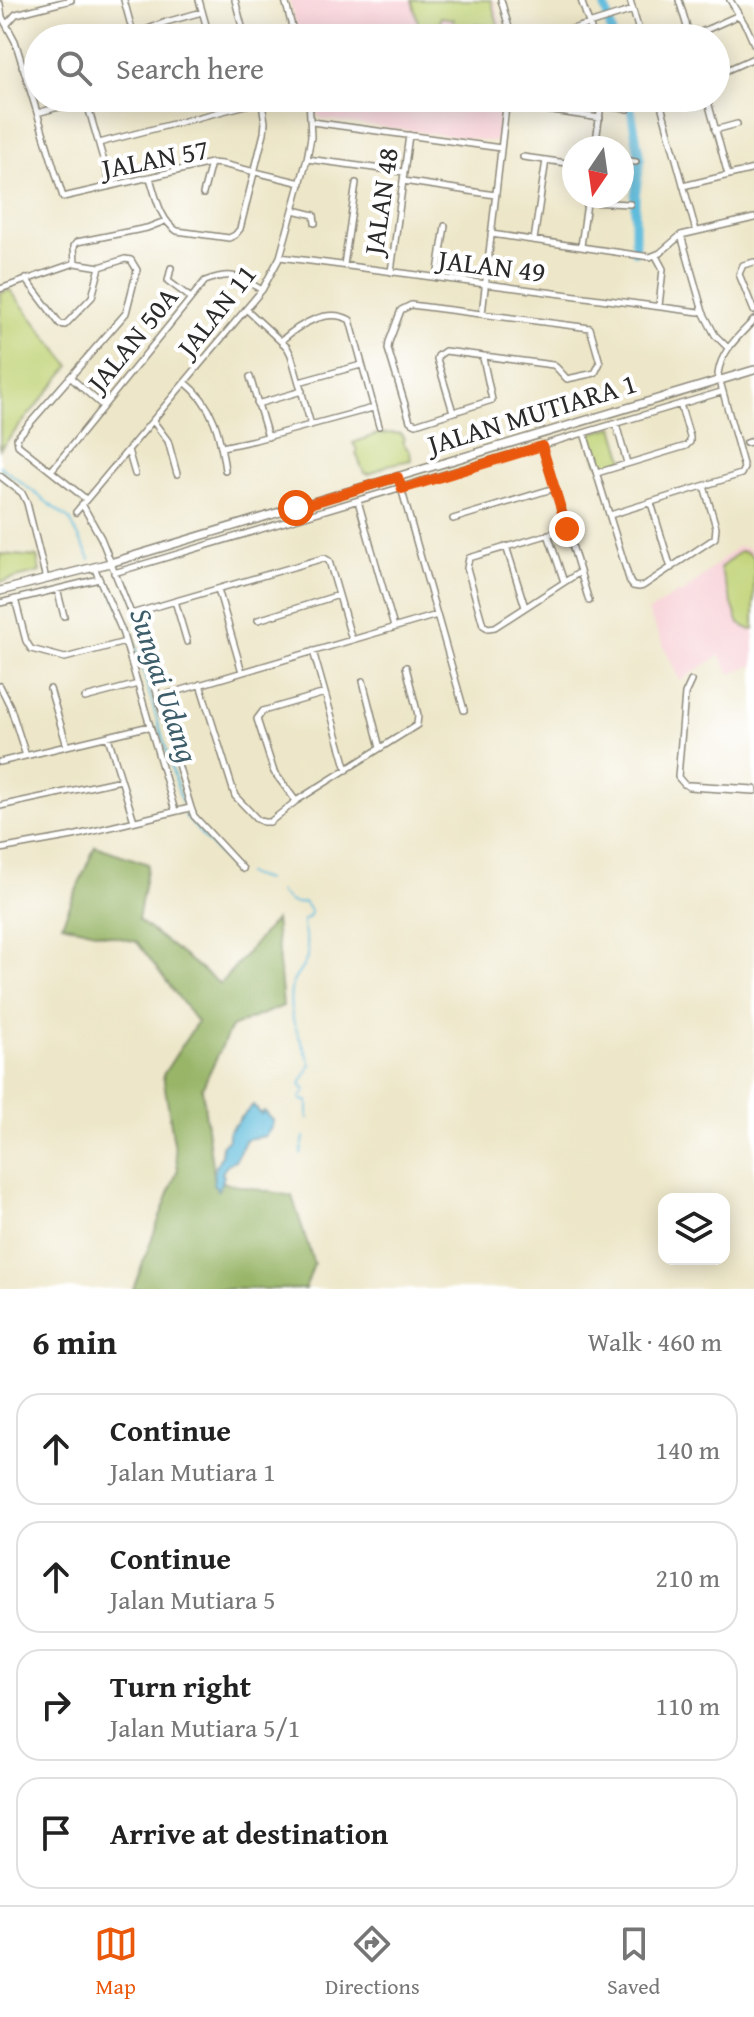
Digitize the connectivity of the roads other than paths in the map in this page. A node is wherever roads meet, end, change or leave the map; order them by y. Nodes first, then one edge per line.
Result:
1 (71, 0) edge
2 (124, 0) edge
3 (199, 0) edge
4 (235, 0) edge
5 (285, 0) edge
6 (581, 0) edge
7 (630, 0) edge
8 (679, 0) edge
9 (730, 0) edge
10 (503, 1) edge
11 (0, 4) edge
12 (633, 10) junction
13 (202, 12) junction
14 (739, 15) junction
15 (7, 24) junction
16 (130, 24) edge
17 (162, 24) edge
18 (206, 24) edge
19 (241, 24) edge
20 (291, 24) edge
21 (509, 24) edge
22 (589, 24) edge
23 (592, 24) edge
24 (637, 24) edge
25 (685, 24) edge
26 (719, 24) edge
27 (754, 44) edge
28 (754, 58) edge
29 (22, 66) joint
30 (730, 69) edge
31 (24, 72) edge
32 (41, 112) edge
33 (92, 112) edge
34 (214, 112) edge
35 (264, 112) edge
36 (311, 112) edge
37 (506, 112) edge
38 (567, 112) edge
39 (600, 112) edge
40 (663, 112) edge
41 (710, 112) edge
42 (37, 113) joint
43 (600, 118) junction
44 (312, 122) junction
45 (737, 124) dead end
46 (715, 130) junction
47 (409, 135) junction
48 (597, 136) edge
49 (99, 143) junction
50 (501, 148) junction
51 (523, 157) dead end
52 (307, 159) junction
53 (546, 160) junction
54 (562, 162) edge
55 (211, 163) junction
56 (754, 169) edge
57 (255, 172) junction
58 (404, 172) junction
59 (728, 175) junction
60 (150, 178) junction
61 (403, 181) junction
62 (301, 183) junction
63 (356, 183) dead end
64 (111, 186) junction
65 (683, 186) junction
66 (203, 194) dead end
67 (495, 195) junction
68 (586, 208) edge
69 (294, 210) junction
70 (754, 218) edge
71 (165, 221) junction
72 (315, 223) dead end
73 (445, 226) dead end
74 (696, 231) junction
75 (491, 234) junction
76 (681, 235) junction
77 (534, 240) junction
78 (580, 247) junction
79 (656, 256) junction
80 (280, 257) junction
81 (754, 262) edge
82 (75, 263) junction
83 (344, 265) junction
84 (100, 267) junction
85 (171, 268) dead end
86 (391, 272) junction
87 (437, 278) junction
88 (26, 279) junction
89 (486, 284) junction
90 (0, 289) edge
91 (262, 290) junction
92 (191, 298) junction
93 (659, 306) junction
94 (246, 309) junction
95 (754, 311) edge
96 (699, 312) dead end
97 (482, 314) junction
98 (754, 320) edge
99 (282, 340) junction
100 (728, 348) junction
101 (483, 358) junction
102 (361, 365) junction
103 (754, 370) edge
104 (70, 377) junction
105 (250, 377) dead end
106 (718, 380) junction
107 (185, 382) junction
108 (299, 382) junction
109 (302, 391) junction
110 (721, 392) junction
111 (257, 404) junction
112 (680, 404) junction
113 (103, 406) junction
114 (373, 408) junction
115 (453, 412) junction
116 (153, 421) junction
117 (616, 424) junction
118 (311, 425) junction
119 (379, 426) dead end
120 (584, 433) junction
121 (268, 437) junction
122 (754, 441) edge
123 (746, 443) dead end
124 (542, 446) junction
125 (222, 447) junction
126 (128, 450) junction
127 (627, 463) junction
128 (225, 470) dead end
129 (51, 471) junction
130 (597, 473) junction
131 (135, 474) dead end
132 (177, 474) dead end
133 (0, 476) edge
134 (398, 477) junction
135 (704, 486) junction
136 (555, 488) junction
137 (402, 489) junction
138 (358, 501) junction
139 (84, 502) junction
140 (651, 503) junction
141 (76, 512) dead end
142 (610, 515) junction
143 (453, 519) dead end
144 (567, 529) junction
145 (548, 534) junction
146 (506, 546) junction
147 (110, 563) junction
148 (94, 567) junction
149 (671, 568) junction
150 (580, 572) junction
151 (114, 573) junction
152 (46, 579) junction
153 (99, 579) junction
154 (564, 582) junction
155 (57, 589) junction
156 (218, 589) junction
157 (0, 591) edge
158 (339, 595) junction
159 (15, 599) junction
160 (175, 601) junction
161 (589, 601) dead end
162 (0, 603) edge
163 (525, 607) junction
164 (131, 614) junction
165 (437, 615) junction
166 (64, 616) dead end
167 (258, 620) dead end
168 (394, 627) junction
169 (352, 640) junction
170 (125, 642) junction
171 (187, 642) dead end
172 (313, 651) junction
173 (406, 667) dead end
174 (242, 672) junction
175 (363, 681) dead end
176 (691, 681) dead end
177 (138, 684) junction
178 (200, 684) junction
179 (0, 686) edge
180 (50, 689) dead end
181 (325, 693) junction
182 (158, 697) junction
183 (85, 698) dead end
184 (464, 710) dead end
185 (150, 726) junction
186 (108, 737) junction
187 (67, 746) junction
188 (380, 748) junction
189 (26, 756) junction
190 (0, 762) edge
191 (347, 770) junction
192 (121, 780) junction
193 (689, 786) joint
194 (754, 790) edge
195 (296, 801) junction
196 (0, 806) edge
197 (191, 808) junction
198 (175, 811) junction
199 (134, 821) junction
200 (2, 849) edge
201 (243, 869) dead end

1 - 15 street
2 - 16 street
3 - 13 street
4 - 19 street
5 - 20 street
6 - 22 street
7 - 12 street
8 - 25 street
9 - 14 street
10 - 21 street
11 - 15 street
12 - 23 street
12 - 24 street
13 - 17 street
13 - 18 street
14 - 26 street
14 - 27 street
15 - 29 street
28 - 30 street
29 - 31 street
32 - 42 street
33 - 49 street
34 - 49 street
35 - 57 street
36 - 44 street, JALAN 11
37 - 50 street
38 - 43 street
39 - 43 street
40 - 65 street
41 - 46 street
42 - 64 street, JALAN 57
43 - 48 street
44 - 47 street
44 - 52 street, JALAN 11
45 - 46 street
46 - 59 street
47 - 50 street
47 - 58 street, JALAN 48
49 - 64 street
50 - 67 street
51 - 53 street
52 - 58 street
52 - 62 street, JALAN 11
53 - 54 street
53 - 77 street
55 - 57 street, JALAN 57
55 - 60 street, JALAN 57
55 - 66 street
56 - 59 street
57 - 62 street, JALAN 57
57 - 71 street
58 - 61 street, JALAN 48
59 - 65 street
60 - 64 street, JALAN 57
60 - 71 street
61 - 67 street
61 - 86 street, JALAN 48
62 - 69 street, JALAN 11
63 - 83 street
65 - 74 street
67 - 75 street
68 - 78 street
69 - 72 street
69 - 80 street, JALAN 11
70 - 74 street
71 - 82 street
73 - 87 street
74 - 76 street
75 - 77 street
75 - 89 street
76 - 79 street
76 - 100 street
77 - 78 street
78 - 79 street
79 - 93 street
80 - 83 street, JALAN 49
80 - 91 street, JALAN 11
81 - 95 street
82 - 84 street
82 - 88 street
83 - 86 street, JALAN 49
84 - 88 street
84 - 104 street
85 - 92 street
86 - 87 street, JALAN 49
87 - 89 street, JALAN 49
88 - 90 street
89 - 93 street, JALAN 49
89 - 97 street
91 - 92 street, JALAN 50A
91 - 94 street, JALAN 11
92 - 113 street, JALAN 50A
93 - 96 street, JALAN 49
94 - 99 street
94 - 107 street, JALAN 11
97 - 101 street
97 - 115 street
98 - 100 street
99 - 102 street
99 - 108 street
100 - 106 street
101 - 115 street
101 - 115 street
102 - 108 street
102 - 114 street
103 - 106 street, JALAN MUTIARA 1
104 - 113 street
104 - 129 street
105 - 111 street
106 - 110 street
106 - 134 street, JALAN MUTIARA 1
107 - 116 street, JALAN 11
107 - 125 street
108 - 109 street
109 - 111 street
109 - 118 street
110 - 112 street
110 - 135 street
111 - 121 street
112 - 117 street
112 - 127 street
113 - 129 street, JALAN 50A
114 - 118 street
114 - 119 street
116 - 126 street, JALAN 11
116 - 132 street
117 - 120 street
117 - 127 street
118 - 121 street
120 - 124 street
120 - 130 street
121 - 125 street
122 - 123 street
124 - 136 street
124 - 137 street
125 - 128 street
126 - 131 street
126 - 139 street, JALAN 11
127 - 130 street
129 - 139 street
130 - 142 street
133 - 152 street
134 - 137 street
134 - 147 street, JALAN MUTIARA 1
135 - 140 street
135 - 149 street
136 - 143 street
136 - 144 street
137 - 138 street
137 - 165 street
138 - 151 street
138 - 168 street
139 - 141 street, JALAN 11
139 - 147 street
140 - 142 street
140 - 149 street
142 - 149 street
144 - 145 street
144 - 150 street
145 - 146 street
145 - 154 street
146 - 163 street
146 - 163 street
147 - 148 street, JALAN MUTIARA 1
147 - 151 street
148 - 152 street, JALAN MUTIARA 1
148 - 153 street
150 - 154 street
150 - 161 street
151 - 164 street
152 - 157 street, JALAN MUTIARA 1
153 - 155 street
153 - 170 street
154 - 163 street
155 - 159 street
155 - 166 street
156 - 158 street
156 - 160 street
156 - 174 street
158 - 167 street
158 - 169 street
159 - 162 street
159 - 170 street
160 - 164 street
160 - 171 street
164 - 182 street
165 - 168 street
165 - 184 street
168 - 169 street
169 - 172 street
170 - 177 street
172 - 174 street
172 - 181 street
173 - 188 street
174 - 178 street
175 - 188 street
176 - 193 street
177 - 183 street
177 - 185 street
178 - 182 street
178 - 195 street
179 - 189 street
180 - 187 street
181 - 191 street
181 - 195 street
182 - 197 street
185 - 186 street
185 - 198 street
186 - 187 street
186 - 192 street
187 - 189 street
188 - 191 street
189 - 190 street
191 - 195 street
192 - 196 street
192 - 199 street
193 - 194 street
197 - 198 street
197 - 201 street
198 - 199 street
199 - 200 street

